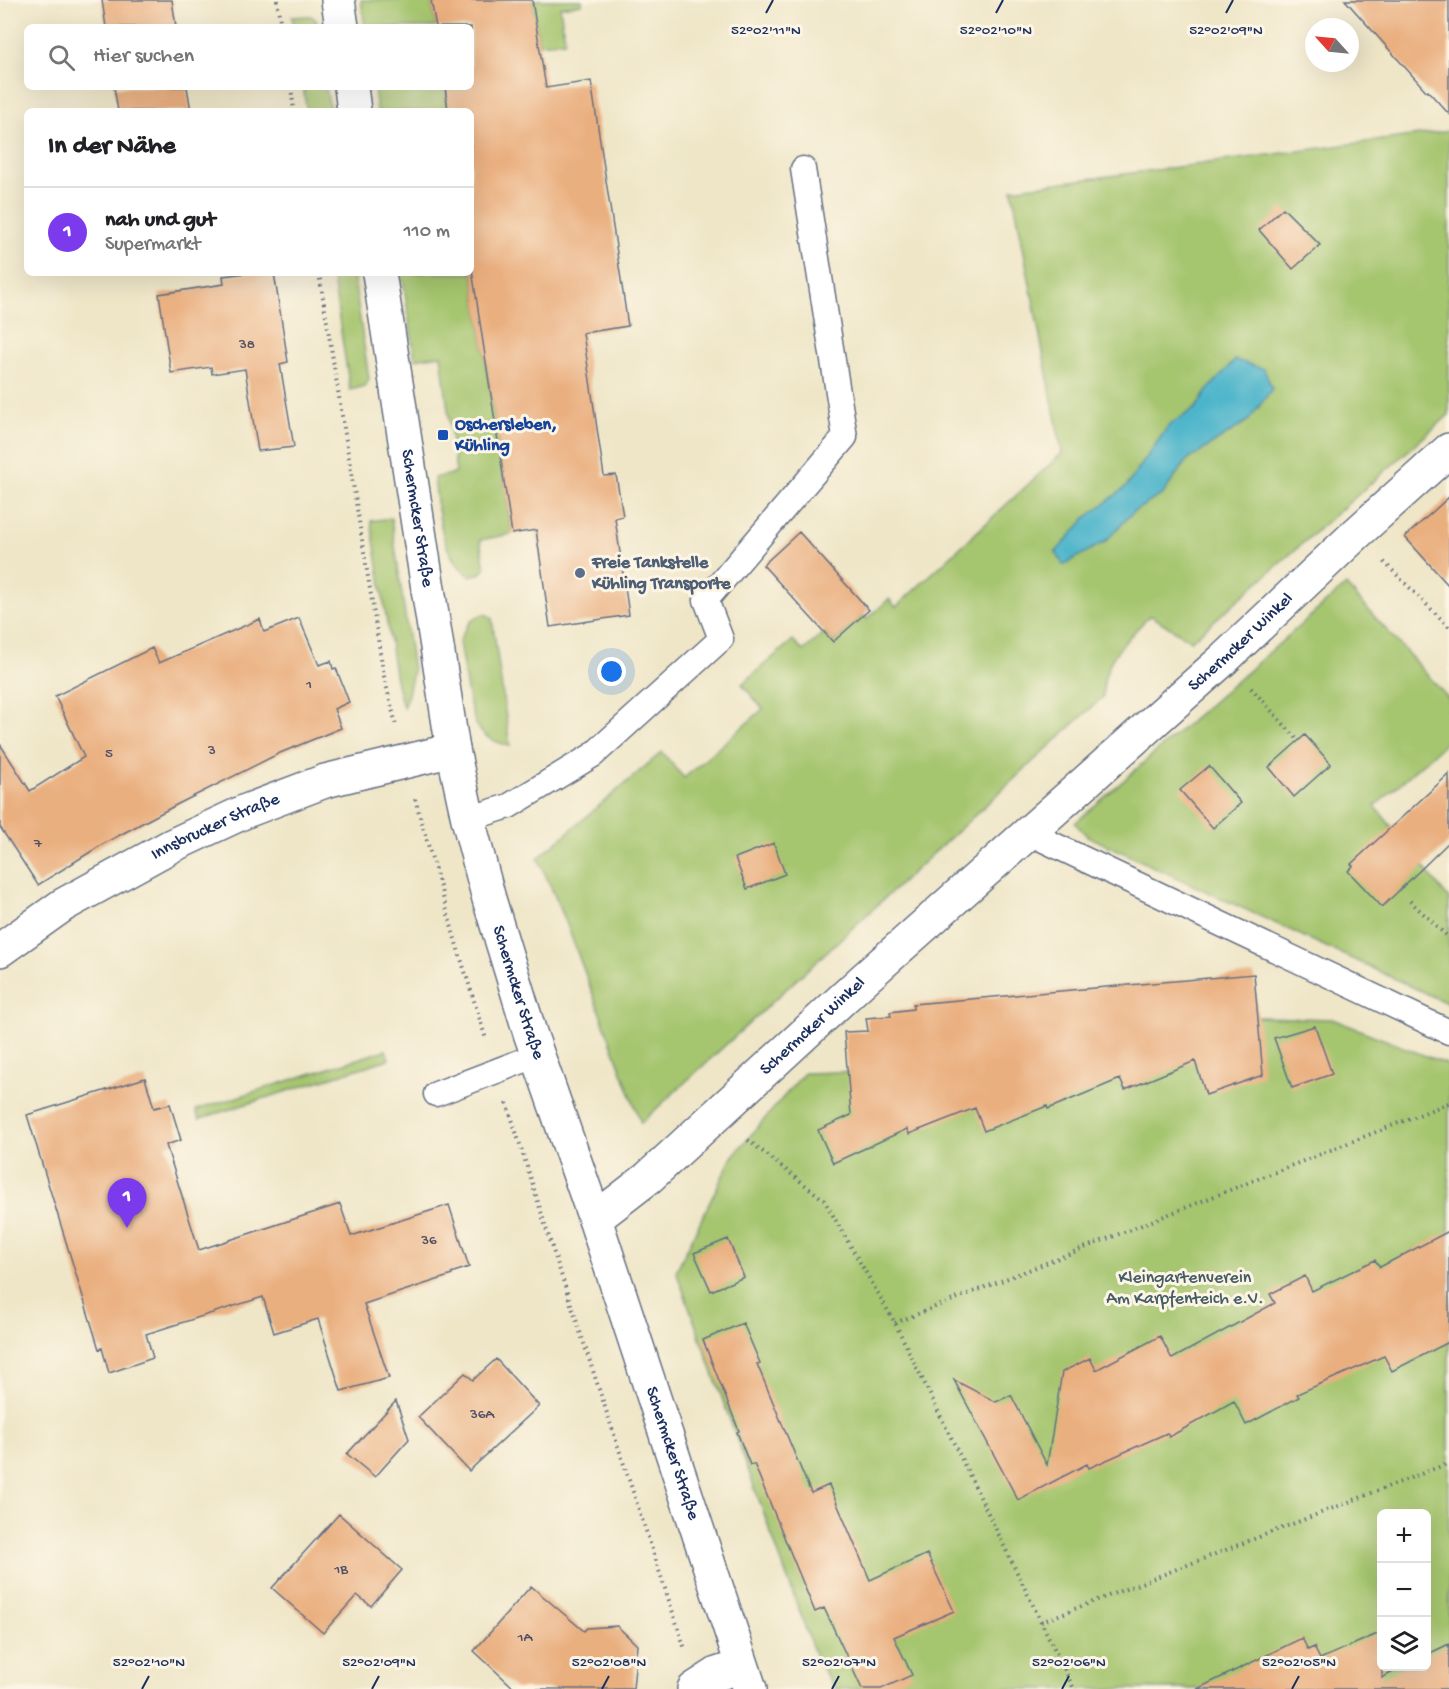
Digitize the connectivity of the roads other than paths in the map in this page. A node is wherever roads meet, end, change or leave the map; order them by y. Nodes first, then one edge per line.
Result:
1 (338, 0) edge
2 (342, 24) edge
3 (351, 90) edge
4 (354, 108) edge
5 (803, 169) dead end
6 (379, 276) edge
7 (1449, 450) edge
8 (453, 750) junction
9 (468, 819) junction
10 (1029, 833) junction
11 (0, 950) edge
12 (1449, 1032) edge
13 (538, 1055) junction
14 (436, 1094) dead end
15 (595, 1219) junction
16 (746, 1678) edge
17 (694, 1689) edge

1 - 2 street
3 - 4 street
5 - 9 lane
6 - 8 street, Schermcker Straße
7 - 10 street, Schermcker Winkel
8 - 9 street, Schermcker Straße
8 - 11 street, Innsbrucker Straße
9 - 13 street, Schermcker Straße
10 - 12 lane
10 - 15 street, Schermcker Winkel
13 - 14 lane
13 - 15 street, Schermcker Straße
15 - 16 street, Schermcker Straße
16 - 17 street

